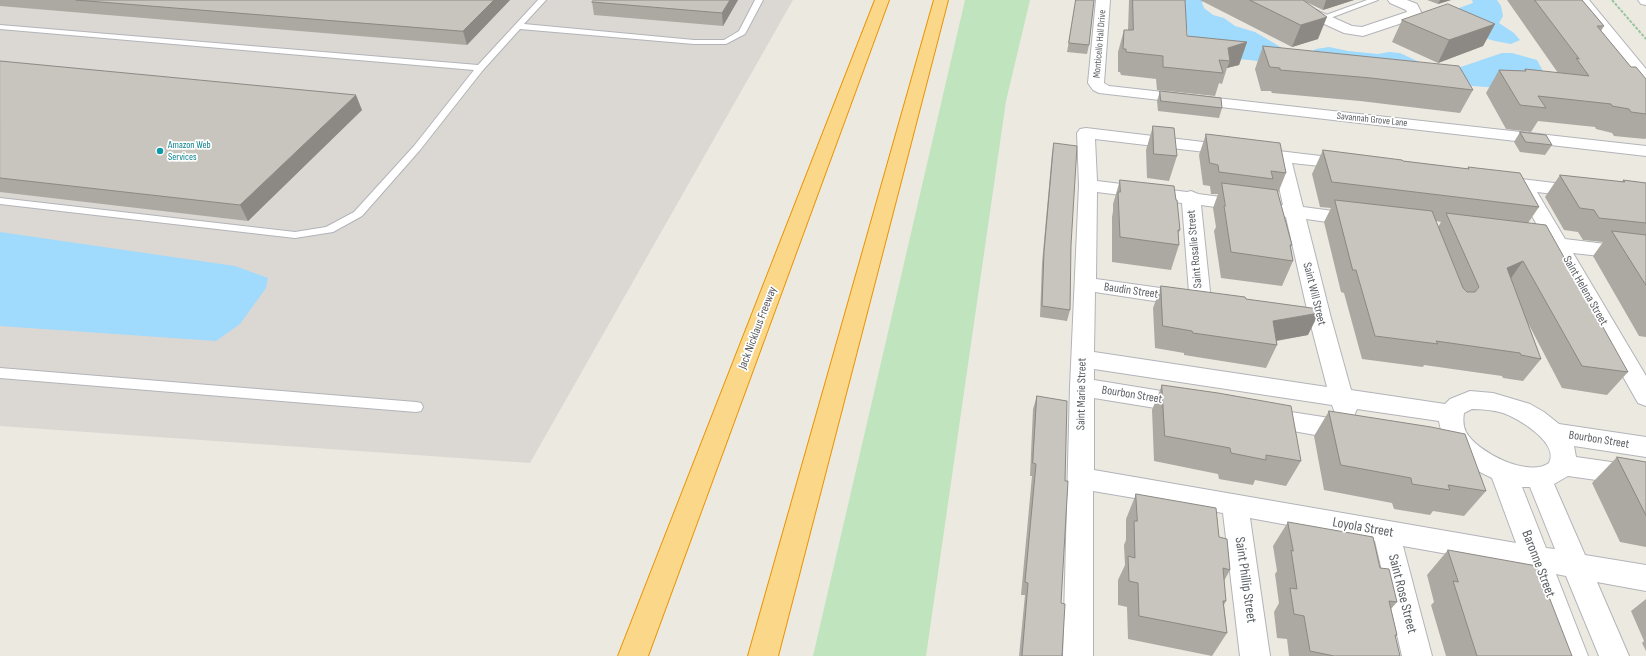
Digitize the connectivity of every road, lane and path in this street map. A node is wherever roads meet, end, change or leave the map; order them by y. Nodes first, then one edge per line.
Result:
1 (542, 0) edge
2 (759, 0) edge
3 (882, 0) edge
4 (942, 0) edge
5 (1103, 0) edge
6 (1283, 0) edge
7 (1374, 0) edge
8 (1395, 0) edge
9 (1582, 0) edge
10 (1612, 0) edge
11 (1322, 18) junction
12 (518, 26) junction
13 (0, 28) edge
14 (1646, 39) edge
15 (480, 68) junction
16 (1646, 79) edge
17 (1099, 87) joint
18 (1646, 151) edge
19 (1281, 156) junction
20 (1367, 166) edge
21 (1477, 179) edge
22 (1088, 185) junction
23 (1524, 185) junction
24 (1600, 194) edge
25 (1191, 198) junction
26 (0, 201) edge
27 (1294, 212) junction
28 (1377, 222) edge
29 (1506, 238) edge
30 (1559, 245) junction
31 (1646, 255) edge
32 (1086, 284) junction
33 (1200, 301) junction
34 (1223, 304) edge
35 (1297, 315) edge
36 (1320, 318) junction
37 (1083, 359) junction
38 (1636, 364) edge
39 (0, 373) edge
40 (1082, 387) junction
41 (1646, 397) edge
42 (1342, 398) junction
43 (416, 407) dead end
44 (1208, 408) edge
45 (1248, 414) edge
46 (1451, 414) junction
47 (1552, 432) junction
48 (1437, 445) edge
49 (1646, 447) edge
50 (1466, 449) junction
51 (1551, 471) junction
52 (1503, 472) junction
53 (1646, 477) edge
54 (1080, 478) junction
55 (1235, 504) junction
56 (1386, 532) junction
57 (1536, 558) junction
58 (1576, 565) junction
59 (1646, 578) edge
60 (633, 656) edge
61 (763, 656) edge
62 (1078, 656) edge
63 (1255, 656) edge
64 (1417, 656) edge
65 (1573, 656) edge
66 (1614, 656) edge

1 - 12 lane
2 - 12 lane
3 - 60 highway, Jack Nicklaus Freeway
4 - 61 highway
5 - 17 street, Monticello Hall Drive
6 - 11 street
7 - 11 lane
8 - 11 street
9 - 16 street
10 - 14 path
12 - 15 lane
13 - 15 lane
15 - 26 lane
17 - 18 street, Savannah Grove Lane
19 - 20 street
19 - 22 street, Saint Marie Street
19 - 27 street, Saint Will Street
21 - 23 street
22 - 25 street
22 - 32 street, Saint Marie Street
23 - 24 street
23 - 30 street, Saint Helena Street
25 - 27 street
25 - 33 street, Saint Rosalie Street
27 - 28 street
27 - 36 street, Saint Will Street
29 - 30 street
30 - 31 street
30 - 38 street, Saint Helena Street
32 - 33 street, Baudin Street
32 - 37 street, Saint Marie Street
33 - 34 street, Baudin Street
35 - 36 street
36 - 42 street, Saint Will Street
37 - 40 street, Saint Marie Street
37 - 42 street
38 - 41 street, Saint Helena Street
39 - 43 lane
40 - 44 street, Bourbon Street
40 - 54 street, Saint Marie Street
42 - 45 street, Saint Will Street
42 - 46 street
46 - 47 street
46 - 50 street
47 - 49 street, Bourbon Street
47 - 51 street
48 - 50 street
50 - 52 street
51 - 52 street
51 - 53 street
51 - 58 street
52 - 57 street, Baronne Street
54 - 55 street, Loyola Street
54 - 62 street, Saint Marie Street
55 - 56 street, Loyola Street
55 - 63 street, Saint Phillip Street
56 - 57 street, Loyola Street
56 - 64 street, Saint Rose Street
57 - 58 street, Loyola Street
57 - 65 street, Baronne Street
58 - 59 street, Loyola Street
58 - 66 street

